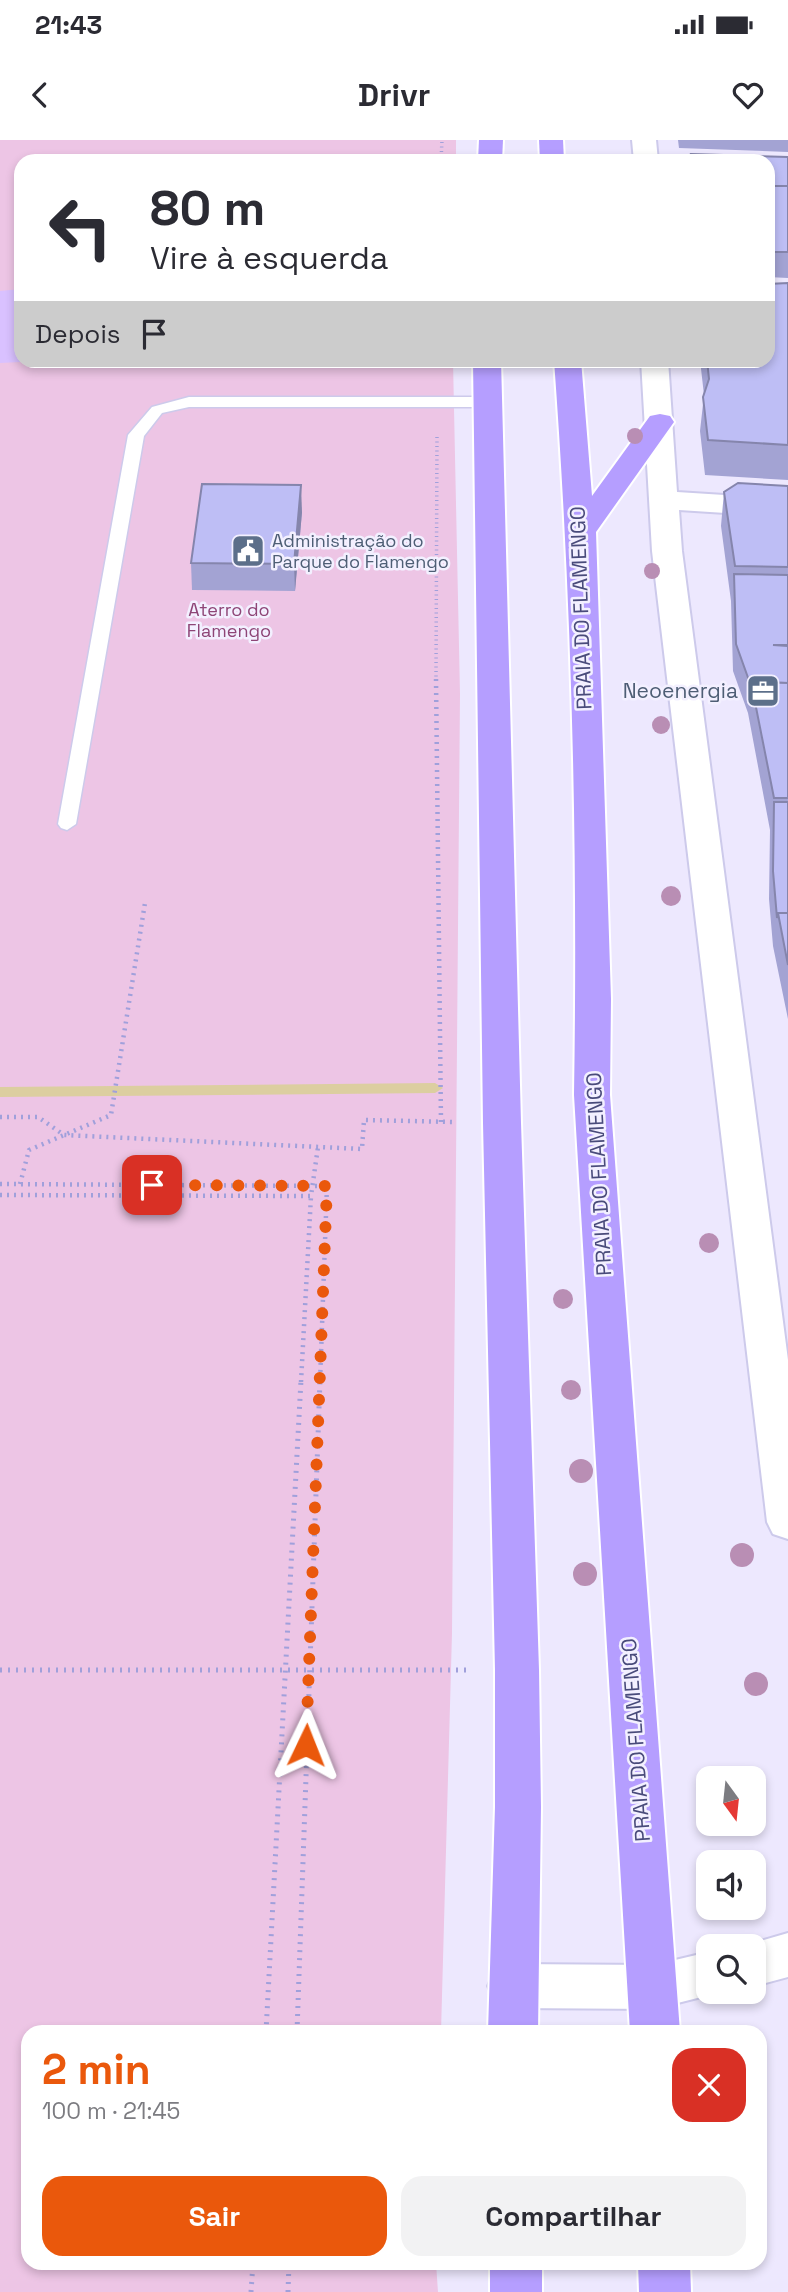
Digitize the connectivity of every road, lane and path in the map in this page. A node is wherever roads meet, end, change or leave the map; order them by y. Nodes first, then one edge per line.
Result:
1 (487, 368) edge
2 (567, 368) edge
3 (655, 368) edge
4 (437, 402) junction
5 (486, 402) junction
6 (660, 422) junction
7 (662, 500) junction
8 (788, 508) edge
9 (580, 532) junction
10 (67, 824) dead end
11 (145, 903) dead end
12 (0, 1117) edge
13 (441, 1122) junction
14 (502, 1122) junction
15 (64, 1135) junction
16 (318, 1147) junction
17 (0, 1184) edge
18 (20, 1184) junction
19 (312, 1186) junction
20 (0, 1195) edge
21 (311, 1196) junction
22 (788, 1522) edge
23 (0, 1670) edge
24 (285, 1670) junction
25 (310, 1670) junction
26 (517, 1670) junction
27 (788, 1955) edge
28 (766, 1961) edge
29 (696, 1983) edge
30 (512, 2009) edge
31 (654, 2010) edge
32 (266, 2025) edge
33 (297, 2025) edge
34 (253, 2270) edge
35 (289, 2270) edge
36 (516, 2270) edge
37 (664, 2270) edge
38 (251, 2292) edge
39 (288, 2292) edge
40 (516, 2292) edge
41 (665, 2292) edge

1 - 5 main road
2 - 9 main road, PRAIA DO FLAMENGO
3 - 6 street
4 - 5 lane
4 - 10 lane
4 - 13 path
5 - 14 main road
6 - 7 street
6 - 9 main road
7 - 8 street
7 - 22 street
9 - 31 main road, PRAIA DO FLAMENGO
11 - 15 path
12 - 15 path
13 - 14 path
13 - 16 path
14 - 26 main road
15 - 16 path
15 - 18 path
16 - 19 path
17 - 18 path
18 - 19 path
19 - 21 path
19 - 25 path
20 - 21 path
21 - 24 path
23 - 24 path
24 - 25 path
24 - 32 path
25 - 26 path
25 - 33 path
26 - 30 main road
27 - 28 street
29 - 31 street
30 - 31 street
34 - 38 path
35 - 39 path
36 - 40 main road
37 - 41 main road

